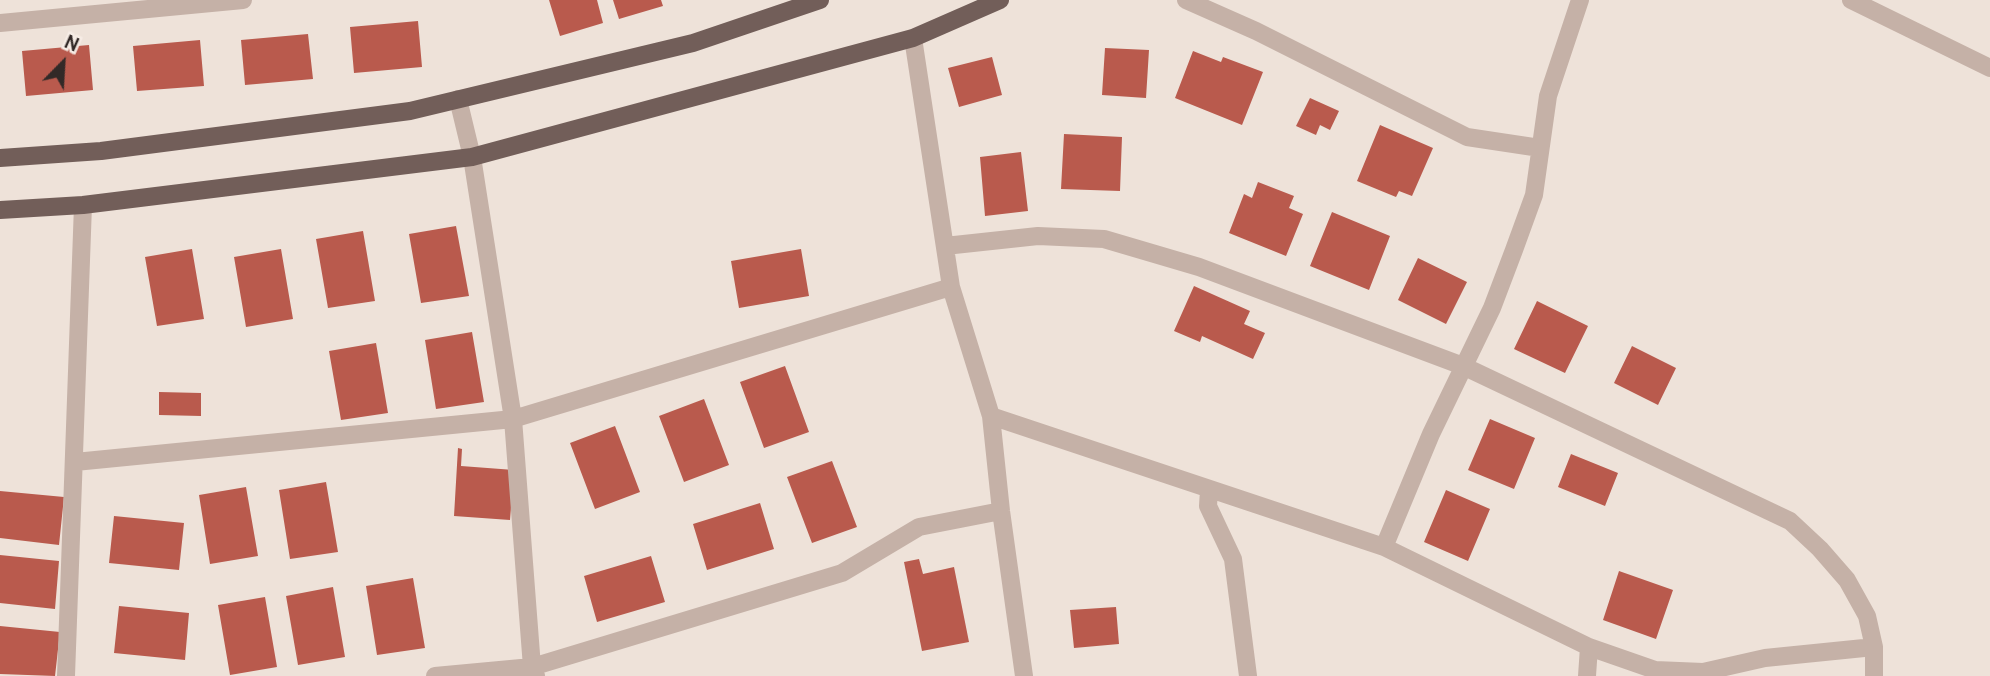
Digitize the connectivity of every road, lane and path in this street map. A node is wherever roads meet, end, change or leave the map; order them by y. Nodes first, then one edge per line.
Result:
1 (243, 0) edge
2 (820, 0) edge
3 (1000, 0) edge
4 (1186, 0) edge
5 (1580, 0) edge
6 (1851, 0) edge
7 (0, 23) edge
8 (913, 38) junction
9 (1990, 68) edge
10 (458, 99) junction
11 (1540, 148) junction
12 (472, 157) junction
13 (0, 158) edge
14 (83, 205) junction
15 (0, 210) edge
16 (945, 246) junction
17 (951, 286) junction
18 (1463, 366) junction
19 (991, 416) junction
20 (513, 419) junction
21 (75, 463) junction
22 (1209, 490) junction
23 (1001, 511) junction
24 (1384, 547) junction
25 (1589, 647) junction
26 (1874, 647) junction
27 (534, 671) edge
28 (66, 676) edge
29 (435, 676) edge
30 (1024, 676) edge
31 (1248, 676) edge
32 (1587, 676) edge
33 (1874, 676) edge

1 - 7 street
2 - 10 main road
3 - 8 main road
4 - 11 street
5 - 11 street
6 - 9 street
8 - 12 main road
8 - 16 street
10 - 12 street
10 - 13 main road
11 - 18 street
12 - 14 main road
12 - 20 street
14 - 15 main road
14 - 21 street
16 - 17 street
16 - 18 street
17 - 19 street
17 - 20 street
18 - 24 street
18 - 26 street
19 - 22 street
19 - 23 street
20 - 21 street
20 - 27 street
21 - 28 street
22 - 24 street
22 - 31 street
23 - 27 street
23 - 30 street
24 - 25 street
25 - 26 street
25 - 32 street
26 - 33 street
27 - 29 street

